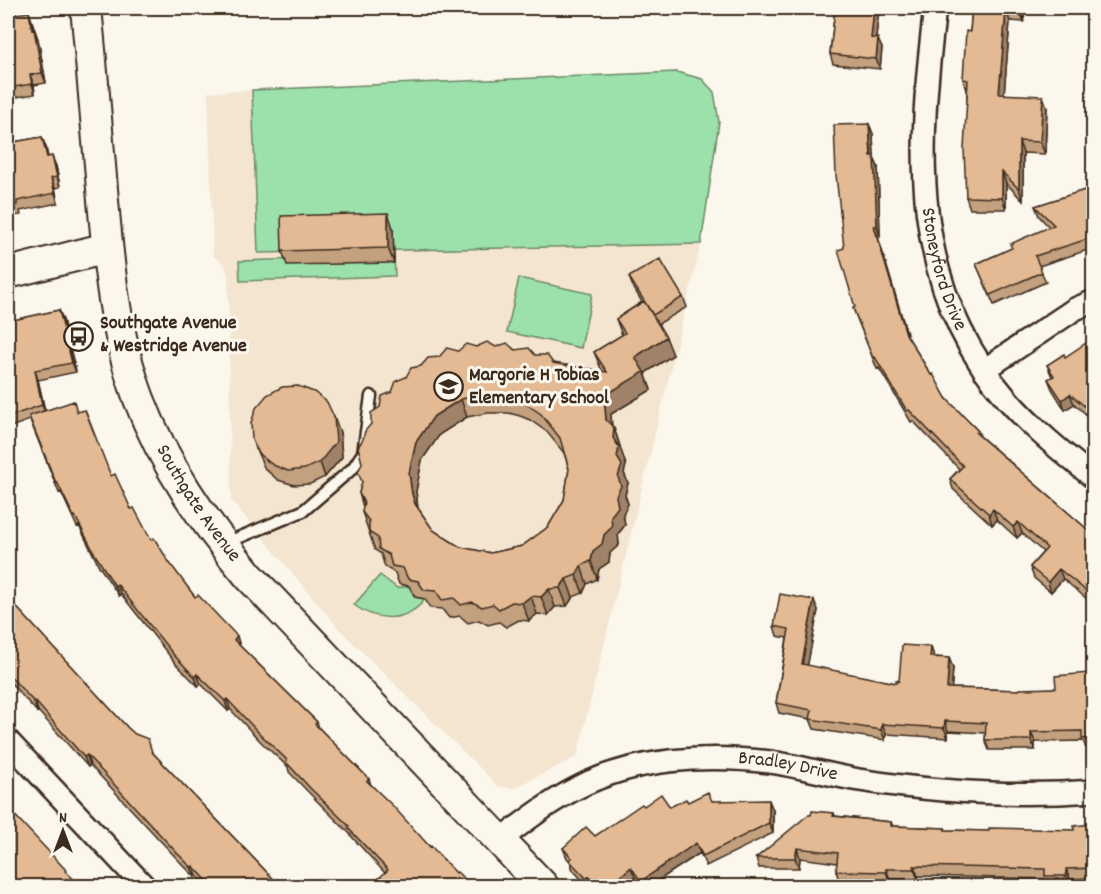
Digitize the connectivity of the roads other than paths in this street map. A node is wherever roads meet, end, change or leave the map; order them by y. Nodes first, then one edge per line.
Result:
1 (86, 8) edge
2 (935, 8) edge
3 (107, 248) junction
4 (8, 273) edge
5 (1094, 301) edge
6 (984, 370) junction
7 (370, 396) dead end
8 (1094, 478) edge
9 (223, 545) junction
10 (8, 741) edge
11 (1094, 791) edge
12 (500, 840) junction
13 (144, 886) edge
14 (543, 886) edge

1 - 3 street, Southgate Avenue
2 - 6 street, Stoneyford Drive
3 - 4 street
3 - 9 street, Southgate Avenue
5 - 6 street
6 - 8 street, Stoneyford Drive
7 - 9 lane
9 - 12 street, Southgate Avenue
10 - 13 street
11 - 12 street, Bradley Drive
12 - 14 street, Southgate Avenue

